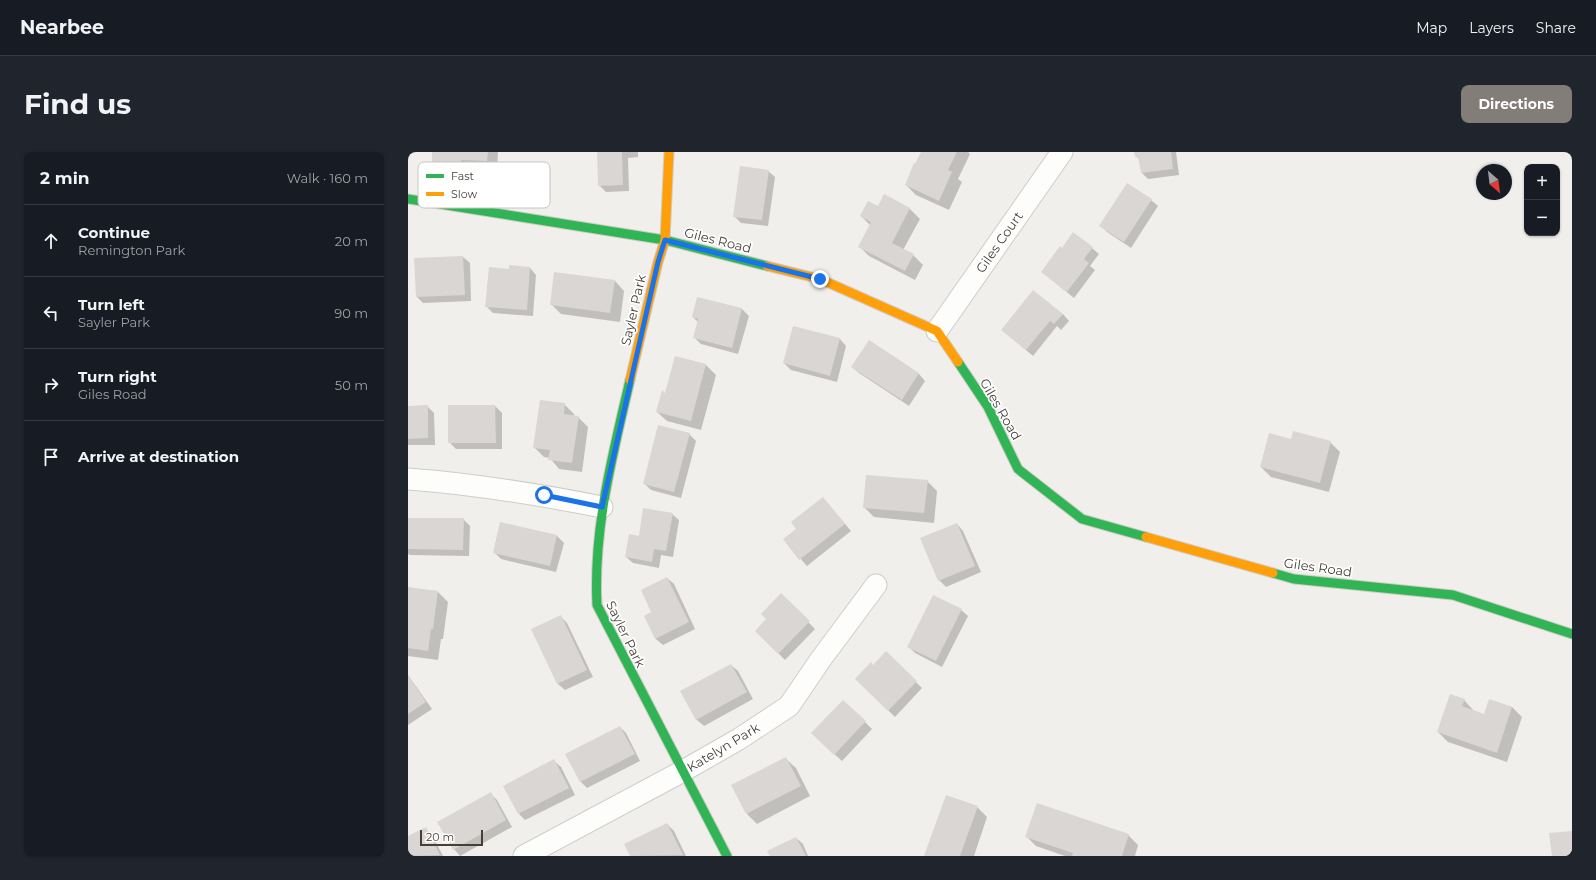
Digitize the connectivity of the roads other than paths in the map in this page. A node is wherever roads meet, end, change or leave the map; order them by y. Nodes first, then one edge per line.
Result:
1 (669, 152) edge
2 (1062, 152) edge
3 (408, 199) edge
4 (418, 201) edge
5 (464, 208) edge
6 (665, 240) junction
7 (937, 331) junction
8 (408, 479) edge
9 (602, 507) junction
10 (876, 585) dead end
11 (1572, 634) edge
12 (683, 771) junction
13 (524, 856) edge
14 (727, 856) edge

1 - 6 street, Sayler Park
2 - 7 street, Giles Court
3 - 4 street, Giles Road
5 - 6 street, Giles Road
6 - 7 street, Giles Road
6 - 9 street, Sayler Park
7 - 11 street, Giles Road
8 - 9 street
9 - 12 street, Sayler Park
10 - 12 street, Katelyn Park
12 - 13 street, Katelyn Park
12 - 14 street, Sayler Park

